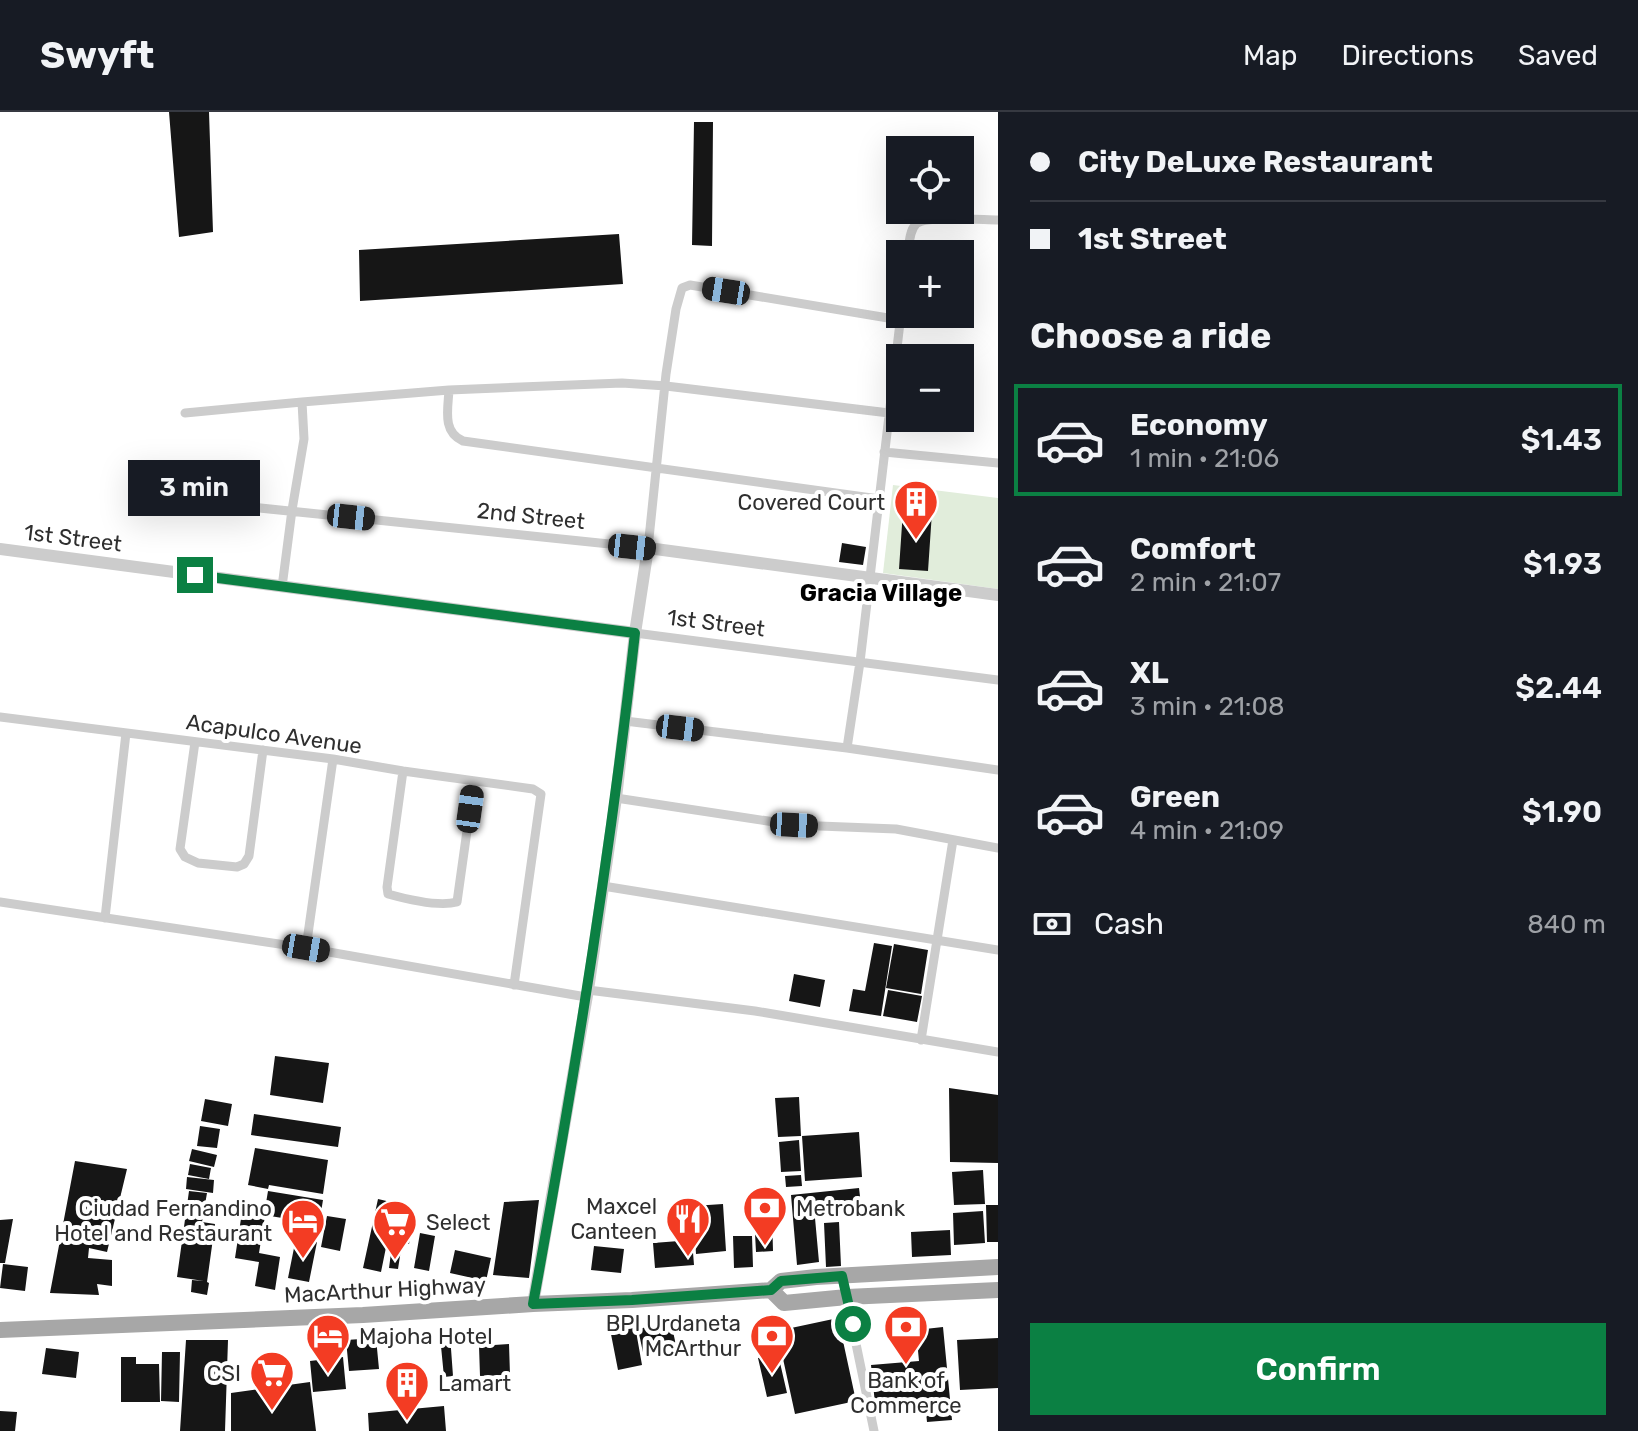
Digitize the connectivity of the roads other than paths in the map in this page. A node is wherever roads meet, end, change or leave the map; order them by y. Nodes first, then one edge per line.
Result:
1 (998, 220) edge
2 (910, 240) edge
3 (886, 315) edge
4 (666, 386) junction
5 (449, 390) junction
6 (302, 402) junction
7 (185, 413) dead end
8 (886, 413) edge
9 (887, 432) edge
10 (884, 452) junction
11 (998, 463) edge
12 (656, 468) junction
13 (879, 499) junction
14 (202, 502) dead end
15 (292, 510) junction
16 (648, 548) junction
17 (0, 549) edge
18 (870, 578) junction
19 (282, 587) junction
20 (998, 595) edge
21 (635, 633) junction
22 (860, 662) junction
23 (998, 680) edge
24 (0, 717) edge
25 (625, 721) junction
26 (126, 733) junction
27 (195, 742) junction
28 (847, 748) junction
29 (263, 750) junction
30 (333, 759) junction
31 (998, 770) edge
32 (403, 771) junction
33 (474, 781) junction
34 (616, 798) junction
35 (953, 840) junction
36 (998, 848) edge
37 (603, 886) junction
38 (0, 902) edge
39 (105, 918) junction
40 (936, 940) junction
41 (306, 948) junction
42 (998, 950) edge
43 (514, 985) junction
44 (587, 994) junction
45 (921, 1040) junction
46 (998, 1052) edge
47 (998, 1267) edge
48 (842, 1276) junction
49 (771, 1290) junction
50 (998, 1290) edge
51 (847, 1297) junction
52 (533, 1304) junction
53 (0, 1330) edge
54 (874, 1431) edge

1 - 2 street
3 - 4 street
4 - 5 street
4 - 8 street
4 - 12 street
5 - 6 street
5 - 12 street
6 - 7 street
6 - 15 street
9 - 10 street
10 - 11 street
10 - 13 street
12 - 13 street
12 - 16 street
13 - 18 street
14 - 15 street, 2nd Street
15 - 16 street, 2nd Street
15 - 19 street
16 - 18 street, 2nd Street
16 - 21 street
17 - 19 street, 1st Street
18 - 20 street, 2nd Street
18 - 22 street
19 - 21 street, 1st Street
21 - 22 street, 1st Street
21 - 25 street
22 - 23 street, 1st Street
22 - 28 street
24 - 26 street, Acapulco Avenue
25 - 28 street
25 - 34 street
26 - 27 street, Acapulco Avenue
26 - 39 street
27 - 29 street, Acapulco Avenue
27 - 29 street
28 - 31 street
29 - 30 street, Acapulco Avenue
30 - 32 street, Acapulco Avenue
30 - 41 street
32 - 33 street, Acapulco Avenue
32 - 33 street
33 - 43 street, Acapulco Avenue
34 - 35 street
34 - 37 street
35 - 36 street
35 - 40 street
37 - 40 street
37 - 44 street
38 - 39 street
39 - 41 street
40 - 42 street
40 - 45 street
41 - 43 street
43 - 44 street
44 - 45 street
44 - 52 street
45 - 46 street
47 - 48 main road, MacArthur Highway
48 - 49 main road, MacArthur Highway
48 - 51 street
49 - 51 main road, MacArthur Highway
49 - 52 main road, MacArthur Highway
50 - 51 main road, MacArthur Highway
51 - 54 street
52 - 53 main road, MacArthur Highway

